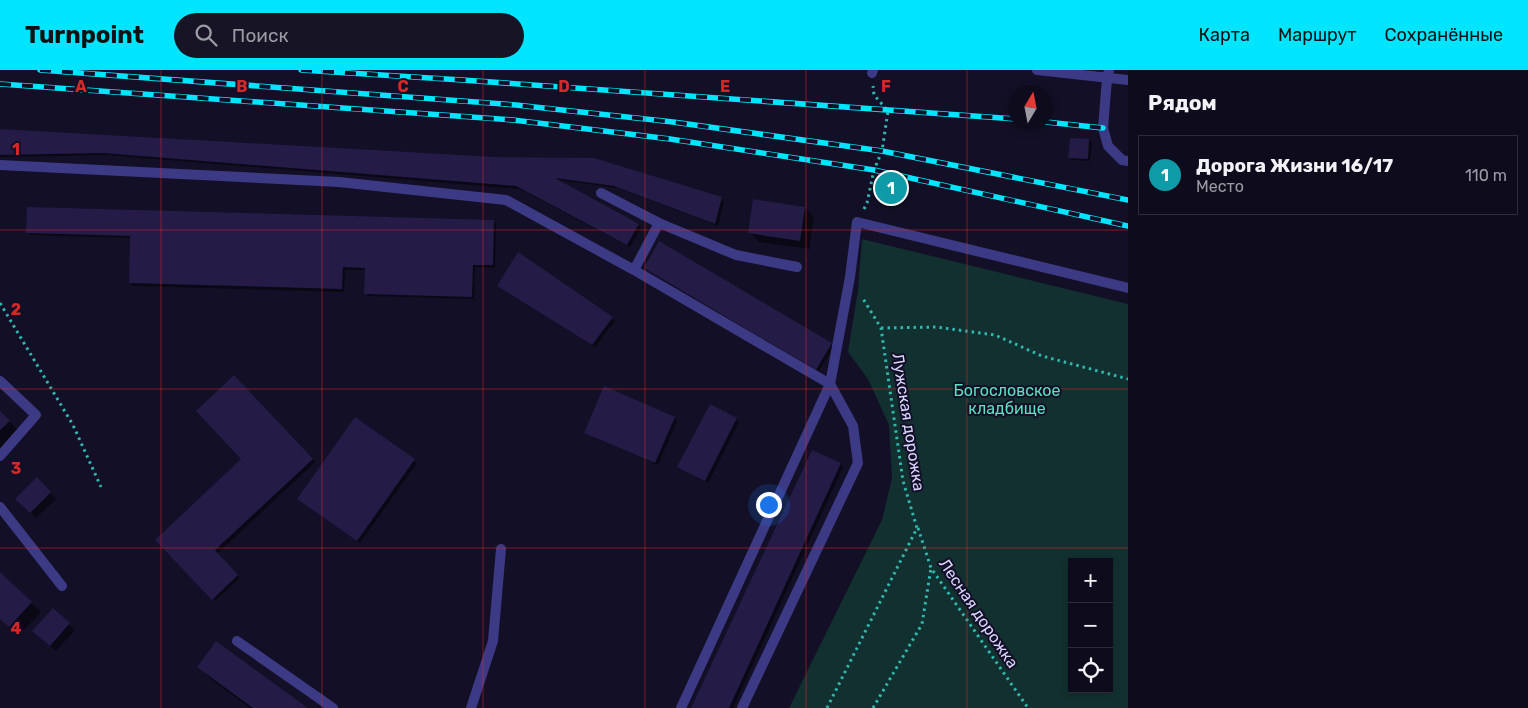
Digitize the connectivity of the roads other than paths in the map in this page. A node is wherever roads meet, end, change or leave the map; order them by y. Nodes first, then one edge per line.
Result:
1 (1037, 70) edge
2 (1048, 70) edge
3 (1108, 74) edge
4 (1128, 80) edge
5 (1128, 161) edge
6 (0, 165) edge
7 (600, 193) dead end
8 (659, 222) junction
9 (797, 267) dead end
10 (634, 270) junction
11 (1128, 288) edge
12 (0, 381) edge
13 (830, 384) junction
14 (0, 456) edge
15 (0, 507) edge
16 (501, 549) dead end
17 (62, 586) dead end
18 (237, 641) dead end
19 (333, 708) edge
20 (471, 708) edge
21 (681, 708) edge
22 (742, 708) edge

1 - 2 lane
2 - 3 lane
3 - 4 lane
3 - 5 lane
6 - 10 lane
7 - 8 lane
8 - 9 lane
8 - 10 lane
10 - 13 lane
11 - 13 lane
12 - 14 lane
13 - 21 lane
13 - 22 lane
15 - 17 lane
16 - 20 lane
18 - 19 lane

